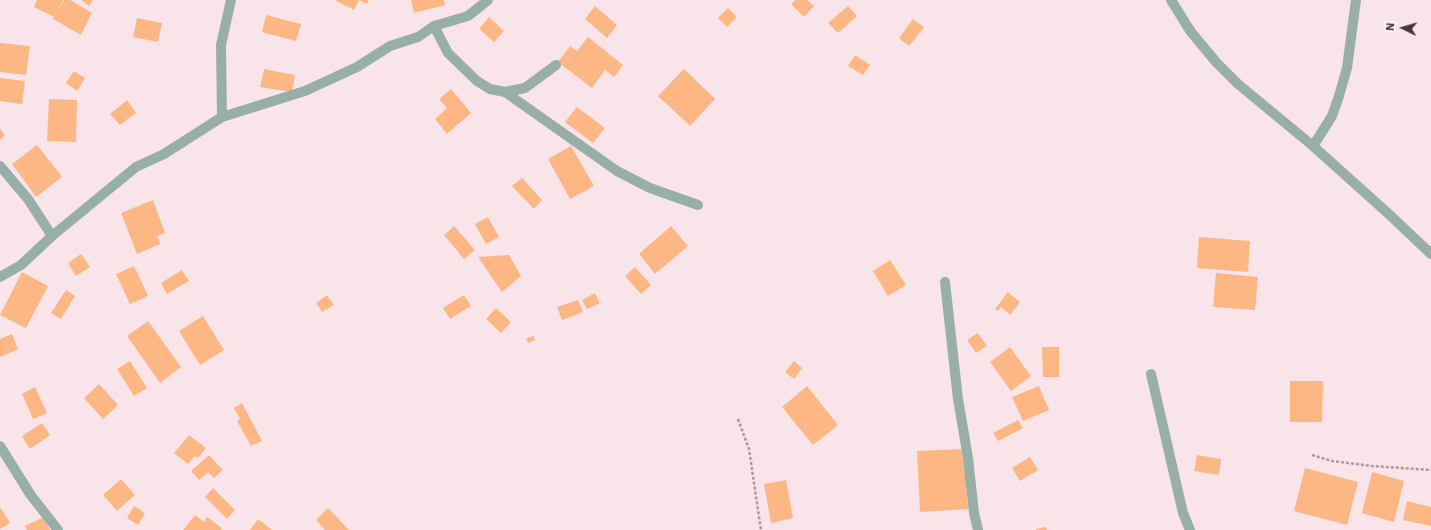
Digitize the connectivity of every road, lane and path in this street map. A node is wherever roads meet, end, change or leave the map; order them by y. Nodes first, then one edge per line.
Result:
1 (231, 0) edge
2 (488, 0) edge
3 (1171, 0) edge
4 (1356, 0) edge
5 (434, 26) junction
6 (556, 65) dead end
7 (505, 92) junction
8 (222, 117) junction
9 (1313, 146) junction
10 (0, 166) edge
11 (698, 205) dead end
12 (52, 236) junction
13 (1431, 254) edge
14 (0, 277) edge
15 (945, 282) dead end
16 (1151, 374) dead end
17 (738, 419) dead end
18 (0, 446) edge
19 (1312, 455) dead end
20 (1431, 470) edge
21 (58, 530) edge
22 (761, 530) edge
23 (978, 530) edge
24 (1190, 530) edge

1 - 8 street
2 - 5 street
3 - 9 street
4 - 9 street
5 - 7 street
5 - 8 street
6 - 7 street
7 - 11 street
8 - 12 street
9 - 13 street
10 - 12 street
12 - 14 street
15 - 23 street
16 - 24 street
17 - 22 path
18 - 21 street
19 - 20 path

